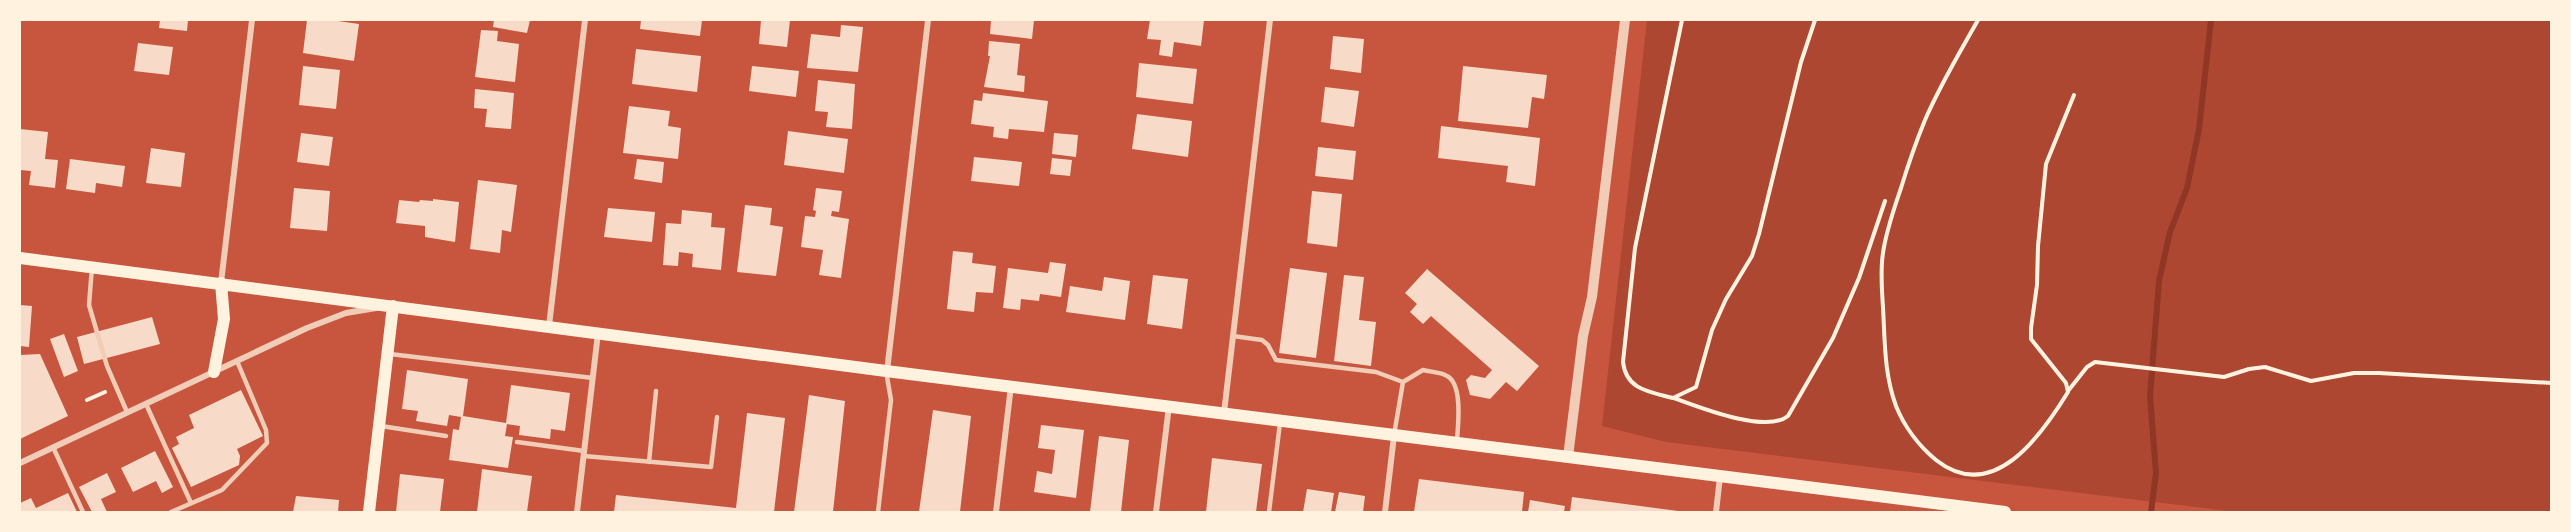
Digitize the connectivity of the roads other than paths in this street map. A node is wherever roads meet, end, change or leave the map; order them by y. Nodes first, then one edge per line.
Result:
1 (252, 20) edge
2 (585, 20) edge
3 (928, 20) edge
4 (1270, 20) edge
5 (1625, 20) edge
6 (20, 258) edge
7 (92, 267) junction
8 (221, 283) junction
9 (393, 306) junction
10 (549, 326) junction
11 (598, 332) junction
12 (1233, 336) junction
13 (387, 353) junction
14 (237, 361) junction
15 (886, 371) junction
16 (214, 372) junction
17 (593, 378) junction
18 (1403, 382) junction
19 (1011, 386) junction
20 (656, 391) dead end
21 (146, 404) junction
22 (1169, 406) junction
23 (127, 412) junction
24 (1224, 413) junction
25 (717, 417) dead end
26 (1280, 421) junction
27 (379, 426) junction
28 (446, 436) dead end
29 (1394, 436) junction
30 (517, 442) dead end
31 (1457, 443) junction
32 (53, 447) junction
33 (584, 454) junction
34 (1568, 458) junction
35 (649, 462) junction
36 (20, 463) edge
37 (1720, 477) junction
38 (191, 503) junction
39 (1999, 512) edge
40 (83, 513) edge
41 (171, 513) edge
42 (369, 513) edge
43 (578, 513) edge
44 (878, 513) edge
45 (996, 513) edge
46 (1156, 513) edge
47 (1269, 513) edge
48 (1385, 513) edge
49 (1716, 513) edge
50 (2005, 513) edge

1 - 8 street
2 - 10 street
3 - 15 street
4 - 12 street
5 - 34 street
6 - 7 main road
7 - 8 main road
7 - 23 lane
8 - 9 main road
8 - 16 main road
9 - 10 main road
9 - 13 main road
9 - 14 street
10 - 11 main road
11 - 15 main road
11 - 17 street
12 - 18 lane
12 - 24 street
13 - 17 lane
13 - 27 main road
14 - 16 street
14 - 38 lane
15 - 19 main road
15 - 44 lane
16 - 21 street
17 - 33 street
18 - 29 lane
18 - 31 lane
19 - 22 main road
19 - 45 street
20 - 35 lane
21 - 23 street
21 - 38 lane
22 - 24 main road
22 - 46 street
23 - 32 street
24 - 26 main road
25 - 35 lane
26 - 29 main road
26 - 47 lane
27 - 28 lane
27 - 42 main road
29 - 31 main road
29 - 48 street
30 - 33 lane
31 - 34 main road
32 - 36 street
32 - 40 lane
33 - 35 lane
33 - 43 street
34 - 37 main road
37 - 39 main road
37 - 49 street
38 - 41 lane
39 - 50 main road

